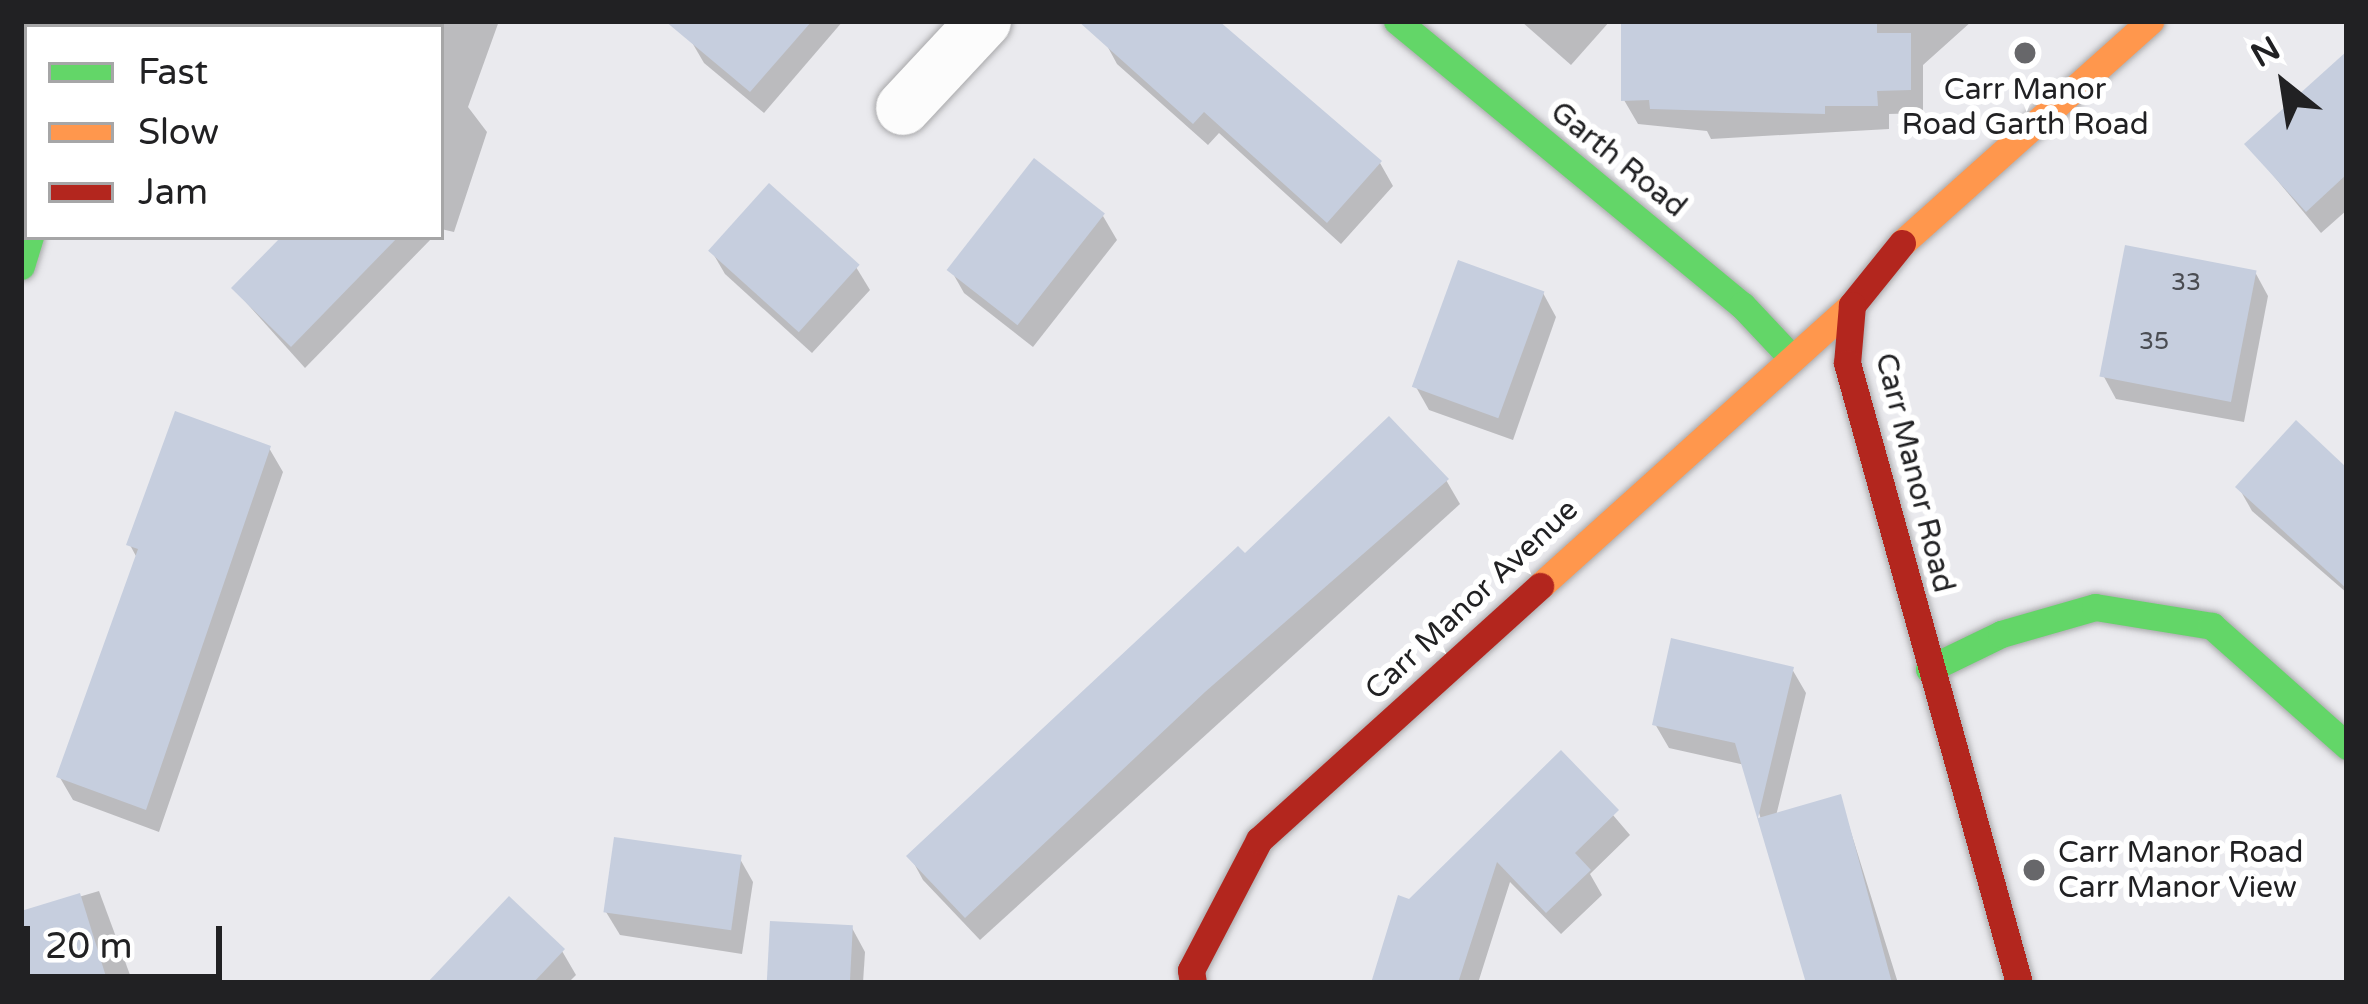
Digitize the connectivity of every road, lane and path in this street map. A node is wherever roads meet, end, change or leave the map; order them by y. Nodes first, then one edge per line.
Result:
1 (983, 21) edge
2 (1396, 21) edge
3 (2150, 21) edge
4 (903, 108) dead end
5 (1852, 304) junction
6 (1791, 357) junction
7 (1930, 669) junction
8 (2347, 746) edge
9 (1193, 983) edge
10 (2019, 983) edge

1 - 4 street
2 - 6 street, Garth Road
3 - 5 street
5 - 6 street, Carr Manor Avenue
5 - 7 street, Carr Manor Road
6 - 9 street, Carr Manor Avenue
7 - 8 street
7 - 10 street, Carr Manor Road

